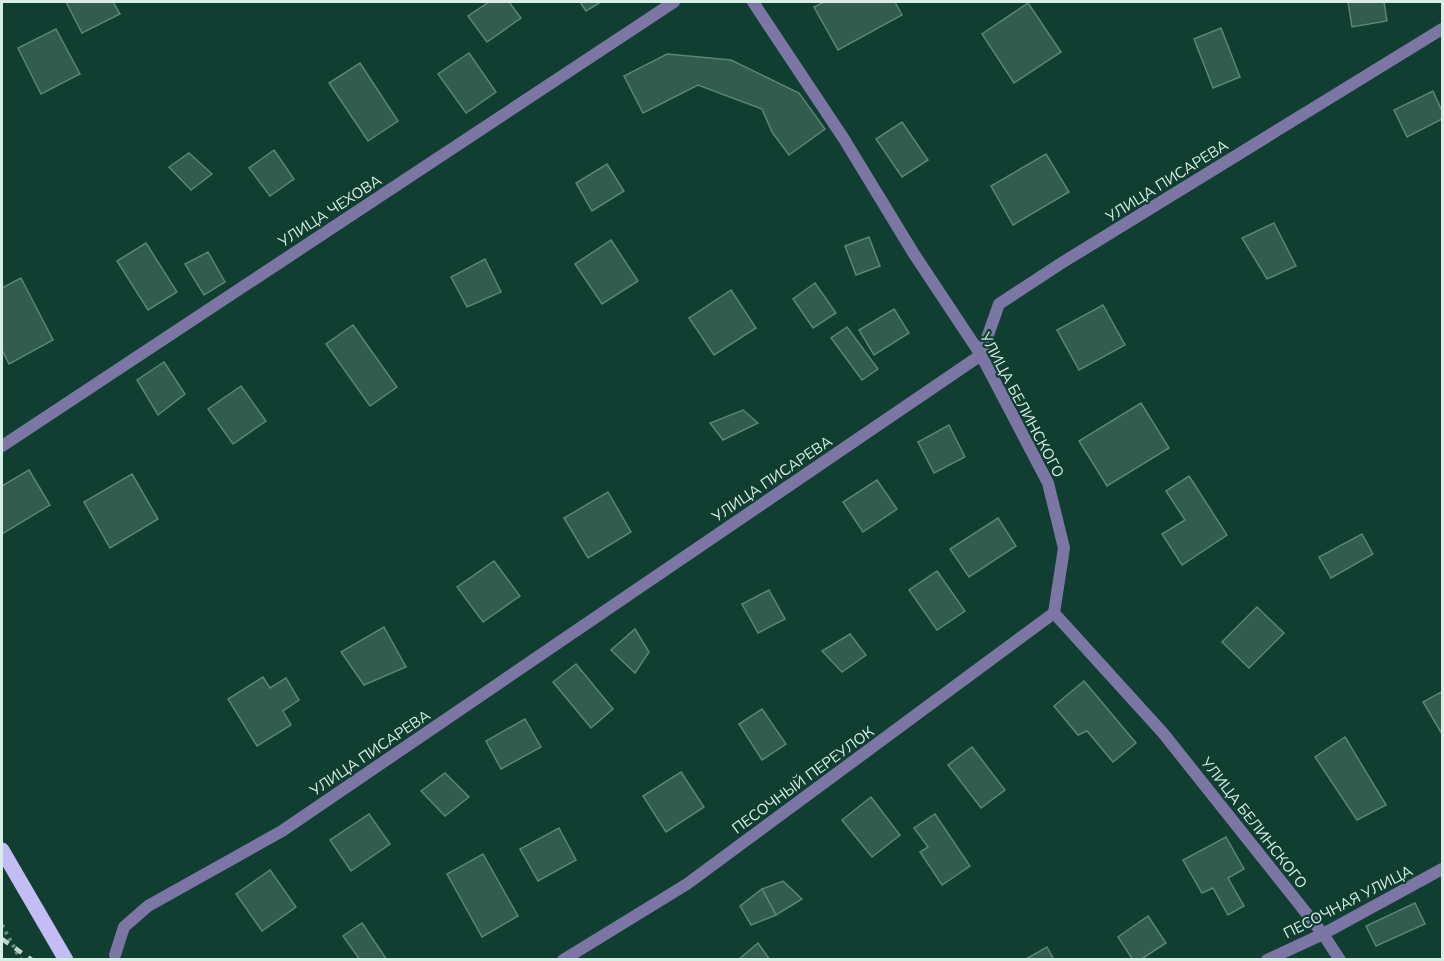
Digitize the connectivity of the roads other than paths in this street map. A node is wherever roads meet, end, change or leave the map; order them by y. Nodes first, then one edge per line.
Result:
1 (675, 2) edge
2 (753, 2) edge
3 (1443, 29) edge
4 (981, 355) junction
5 (2, 446) edge
6 (1053, 613) junction
7 (2, 849) edge
8 (1443, 869) edge
9 (1323, 934) junction
10 (114, 958) edge
11 (66, 960) edge
12 (563, 960) edge
13 (1267, 960) edge
14 (1340, 960) edge

1 - 5 street, УЛИЦА ЧЕХОВА
2 - 4 street, УЛИЦА БЕЛИНСКОГО
3 - 4 street, УЛИЦА ПИСАРЕВА
4 - 6 street, УЛИЦА БЕЛИНСКОГО
4 - 10 street, УЛИЦА ПИСАРЕВА
6 - 9 street, УЛИЦА БЕЛИНСКОГО
6 - 12 street, ПЕСОЧНЫЙ ПЕРЕУЛОК
7 - 11 main road
8 - 9 street, ПЕСОЧНАЯ УЛИЦА
9 - 13 street, ПЕСОЧНАЯ УЛИЦА
9 - 14 street, УЛИЦА БЕЛИНСКОГО

